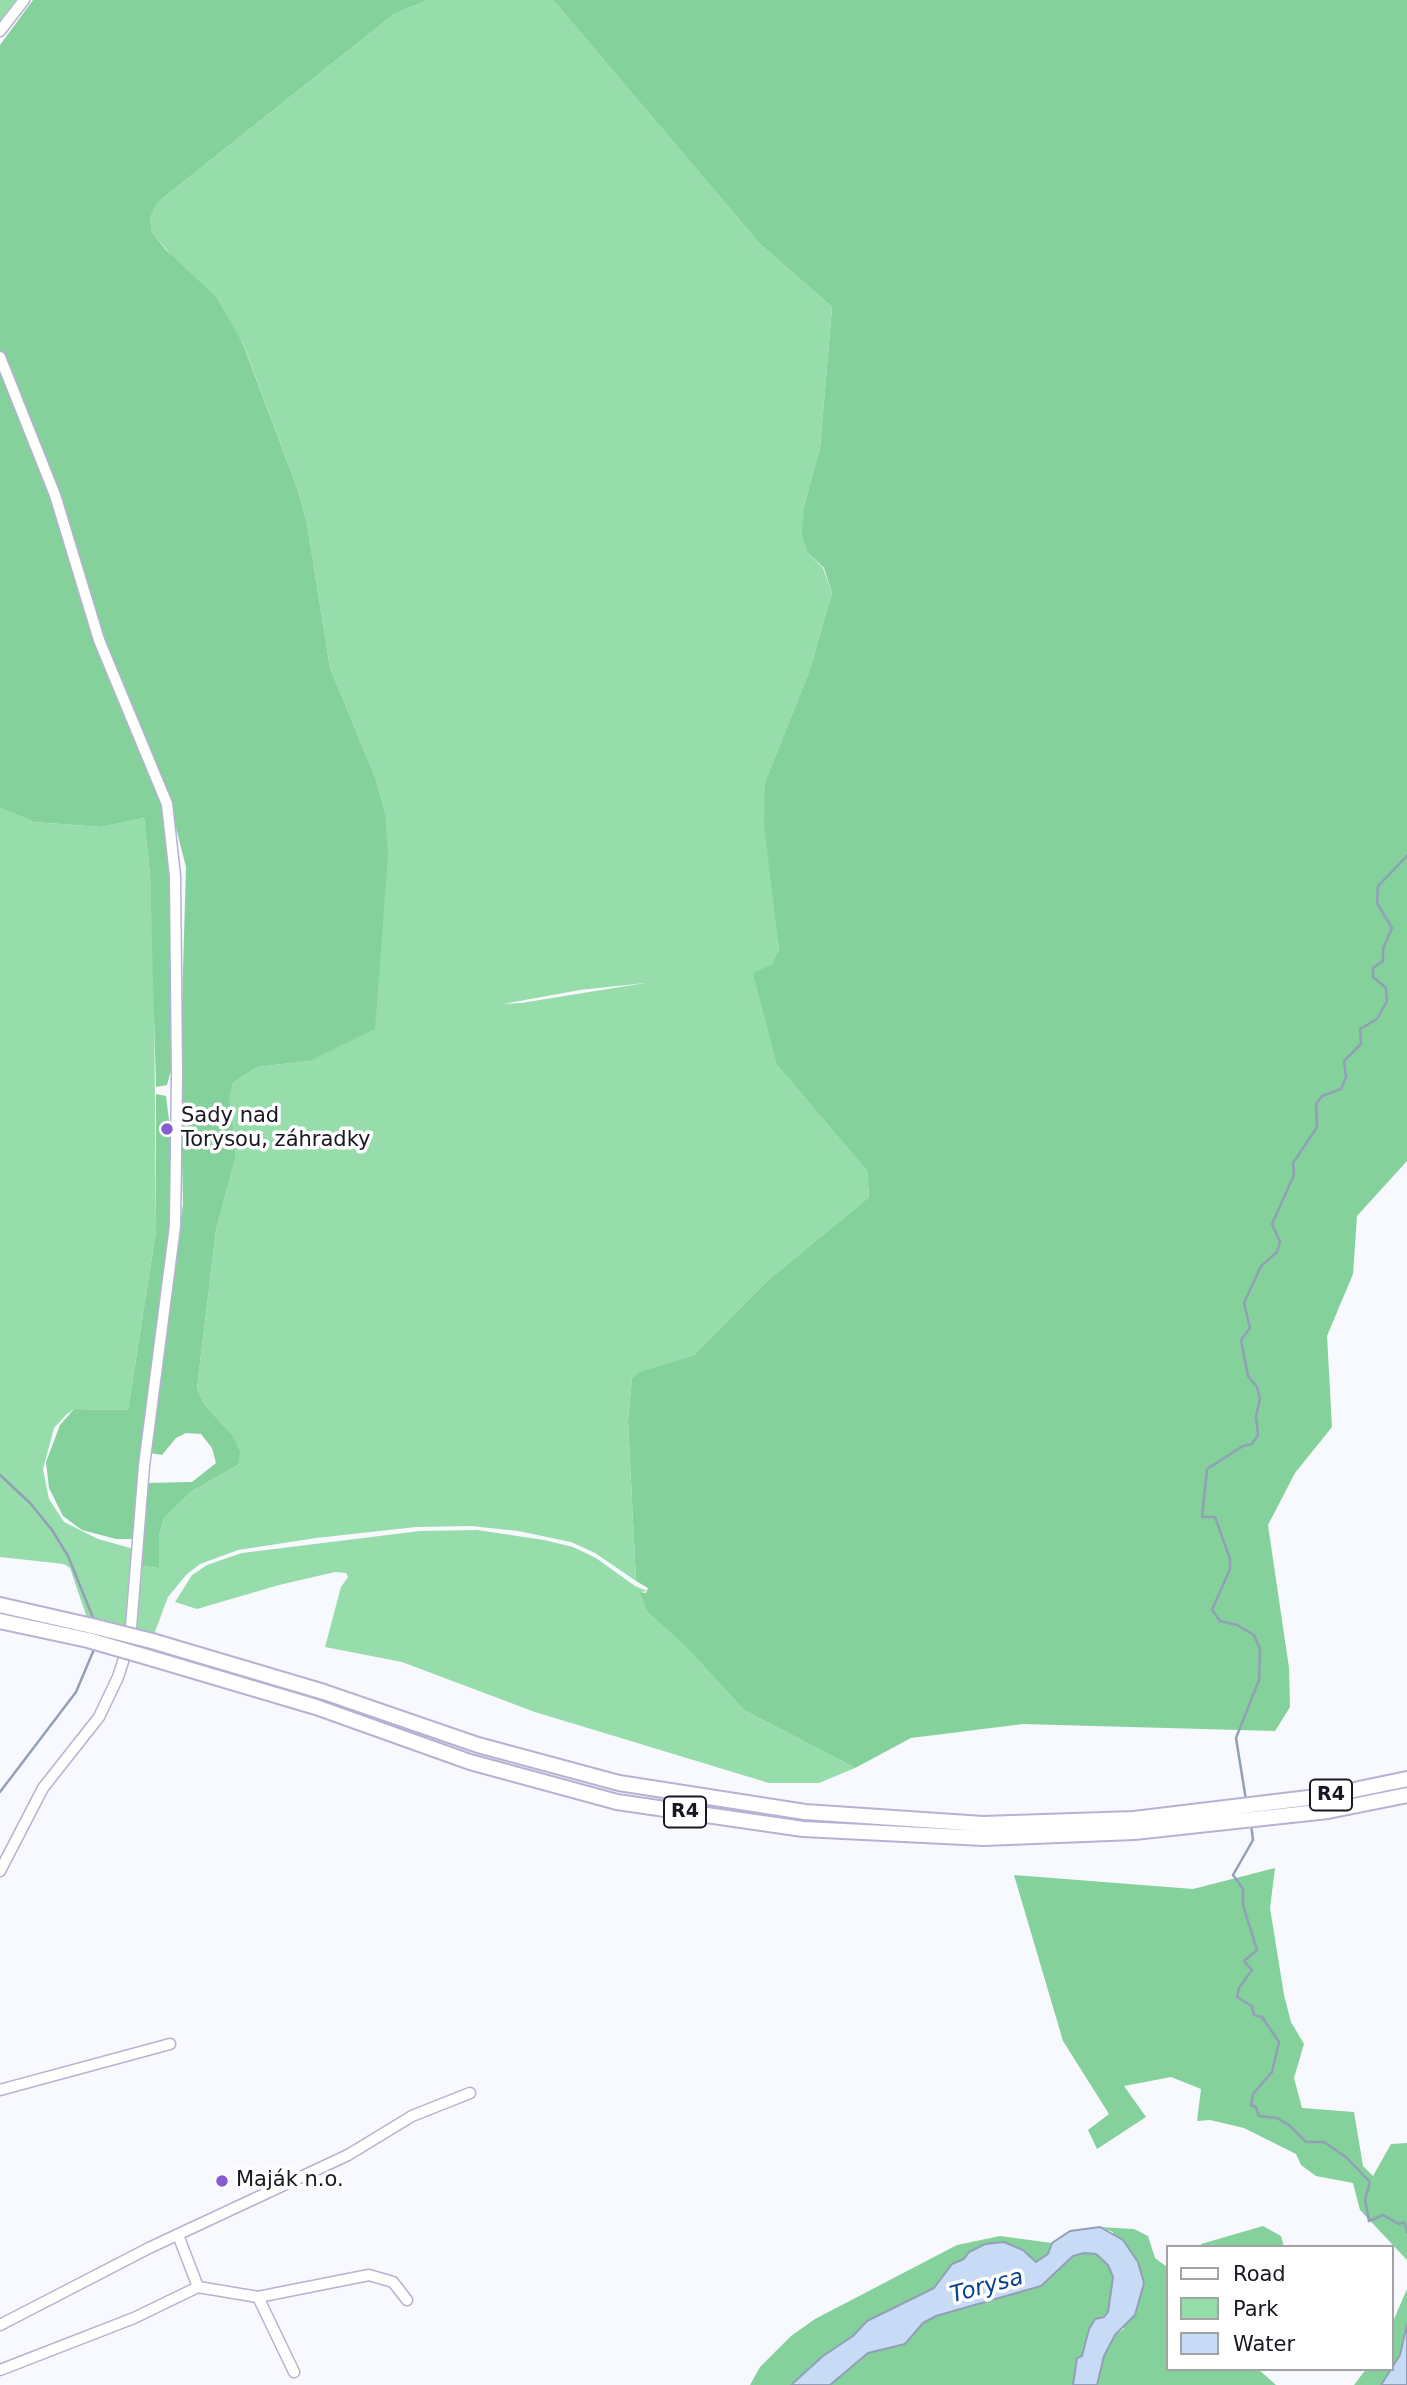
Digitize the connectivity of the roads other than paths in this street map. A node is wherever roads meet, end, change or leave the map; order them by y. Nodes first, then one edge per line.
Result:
1 (24, 0) edge
2 (0, 31) edge
3 (0, 357) edge
4 (0, 1605) edge
5 (0, 1621) edge
6 (90, 1633) junction
7 (1407, 1779) edge
8 (1407, 1795) edge
9 (1249, 1813) junction
10 (0, 1871) edge
11 (170, 2044) dead end
12 (0, 2090) edge
13 (470, 2092) dead end
14 (178, 2235) junction
15 (198, 2287) junction
16 (258, 2297) junction
17 (407, 2300) dead end
18 (0, 2325) edge
19 (0, 2370) edge
20 (294, 2372) dead end

1 - 2 street
3 - 10 street
4 - 6 highway, R4
5 - 6 highway, R4
6 - 9 highway, R4, bridge
6 - 9 highway, R4, bridge
7 - 9 highway, R4
8 - 9 highway, R4
11 - 12 street
13 - 14 street
14 - 15 street
14 - 18 street
15 - 16 street
15 - 19 street
16 - 17 street
16 - 20 street

